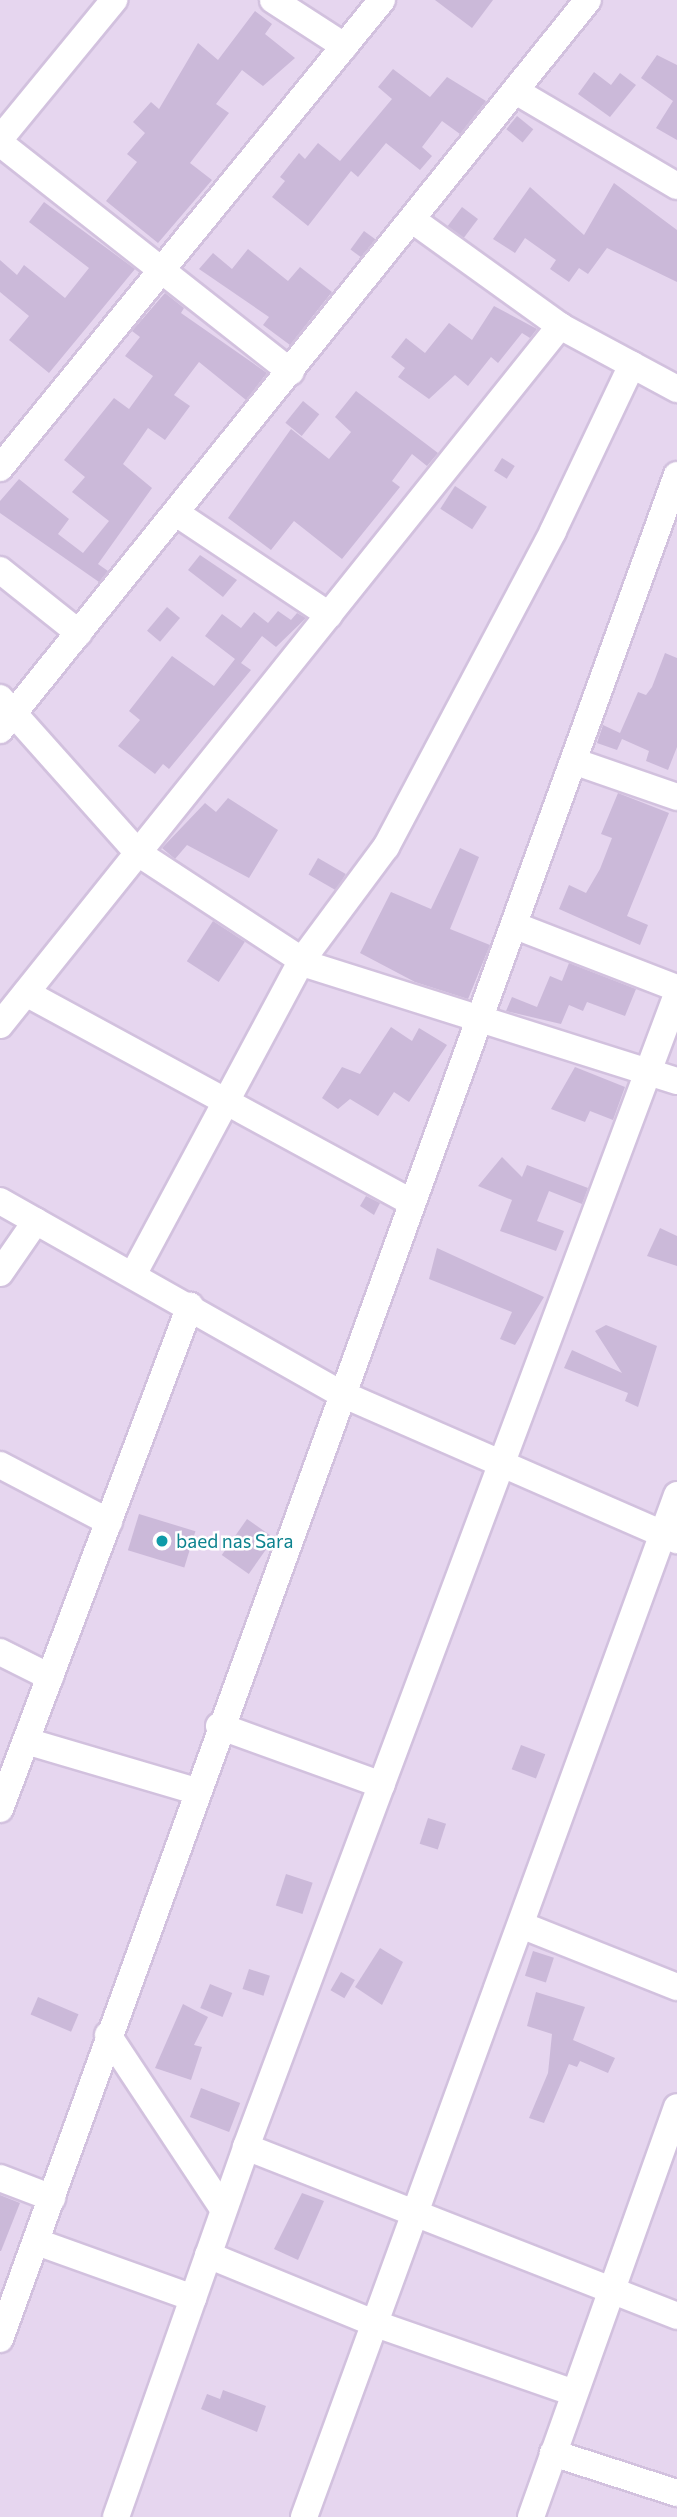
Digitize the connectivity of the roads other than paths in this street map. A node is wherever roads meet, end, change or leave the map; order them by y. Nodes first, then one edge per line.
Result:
1 (114, 0) edge
2 (273, 0) edge
3 (382, 0) edge
4 (577, 4) edge
5 (344, 46) junction
6 (519, 93) junction
7 (0, 141) edge
8 (677, 186) edge
9 (414, 221) junction
10 (160, 271) junction
11 (560, 326) junction
12 (632, 365) junction
13 (291, 372) junction
14 (677, 389) edge
15 (0, 468) edge
16 (677, 475) edge
17 (176, 513) junction
18 (0, 570) edge
19 (329, 615) junction
20 (79, 633) junction
21 (5, 713) edge
22 (576, 762) junction
23 (677, 797) edge
24 (138, 853) junction
25 (516, 926) junction
26 (302, 960) junction
27 (677, 988) edge
28 (26, 993) junction
29 (677, 993) edge
30 (481, 1022) junction
31 (0, 1025) edge
32 (647, 1073) junction
33 (677, 1081) edge
34 (226, 1102) junction
35 (0, 1201) edge
36 (412, 1203) junction
37 (36, 1221) junction
38 (0, 1273) edge
39 (133, 1275) junction
40 (190, 1306) junction
41 (340, 1393) junction
42 (0, 1465) edge
43 (502, 1465) junction
44 (677, 1495) edge
45 (109, 1522) junction
46 (670, 1537) edge
47 (0, 1652) edge
48 (50, 1677) junction
49 (219, 1726) junction
50 (26, 1741) junction
51 (382, 1785) junction
52 (196, 1791) junction
53 (0, 1808) edge
54 (521, 1925) junction
55 (677, 1987) edge
56 (108, 2035) junction
57 (677, 2107) edge
58 (246, 2147) junction
59 (668, 2159) edge
60 (0, 2178) edge
61 (52, 2198) junction
62 (223, 2209) junction
63 (417, 2212) junction
64 (37, 2242) junction
65 (208, 2255) junction
66 (608, 2290) junction
67 (193, 2298) junction
68 (677, 2316) edge
69 (376, 2324) junction
70 (0, 2339) edge
71 (574, 2393) junction
72 (553, 2453) junction
73 (677, 2493) edge
74 (116, 2517) edge
75 (304, 2517) edge
76 (531, 2517) edge

1 - 7 street
2 - 5 street
3 - 5 street
4 - 6 street
5 - 10 street
6 - 8 street
6 - 9 street
7 - 10 street
9 - 11 street
9 - 13 street
10 - 13 street
10 - 15 street
11 - 12 street
11 - 19 street
12 - 14 street
12 - 26 street
13 - 17 street
16 - 22 street
17 - 19 street
17 - 20 street
18 - 20 street
19 - 24 street
20 - 21 street
21 - 24 street
22 - 23 street
22 - 25 street
24 - 26 street
24 - 28 street
25 - 27 street
25 - 30 street
26 - 30 street
26 - 34 street
28 - 31 street
28 - 34 street
29 - 32 street
30 - 32 street
30 - 36 street
32 - 33 street
32 - 43 street
34 - 36 street
34 - 39 street
35 - 37 street
36 - 41 street
37 - 38 street
37 - 39 street
39 - 40 street
40 - 41 street
40 - 45 street
41 - 43 street
41 - 49 street
42 - 45 street
43 - 46 street
43 - 51 street
44 - 46 street
45 - 48 street
46 - 54 street
47 - 48 street
48 - 50 street
49 - 51 street
49 - 52 street
50 - 52 street
50 - 53 street
51 - 58 street
52 - 56 street
54 - 55 street
54 - 63 street
56 - 61 street
56 - 62 street
57 - 59 street
58 - 62 street
58 - 63 street
59 - 66 street
60 - 61 street
61 - 64 street
62 - 65 street
63 - 66 street
63 - 69 street
64 - 67 street
64 - 70 street
65 - 67 street
65 - 69 street
66 - 68 street
66 - 71 street
67 - 74 street
69 - 71 street
69 - 75 street
71 - 72 street
72 - 73 street
72 - 76 street

